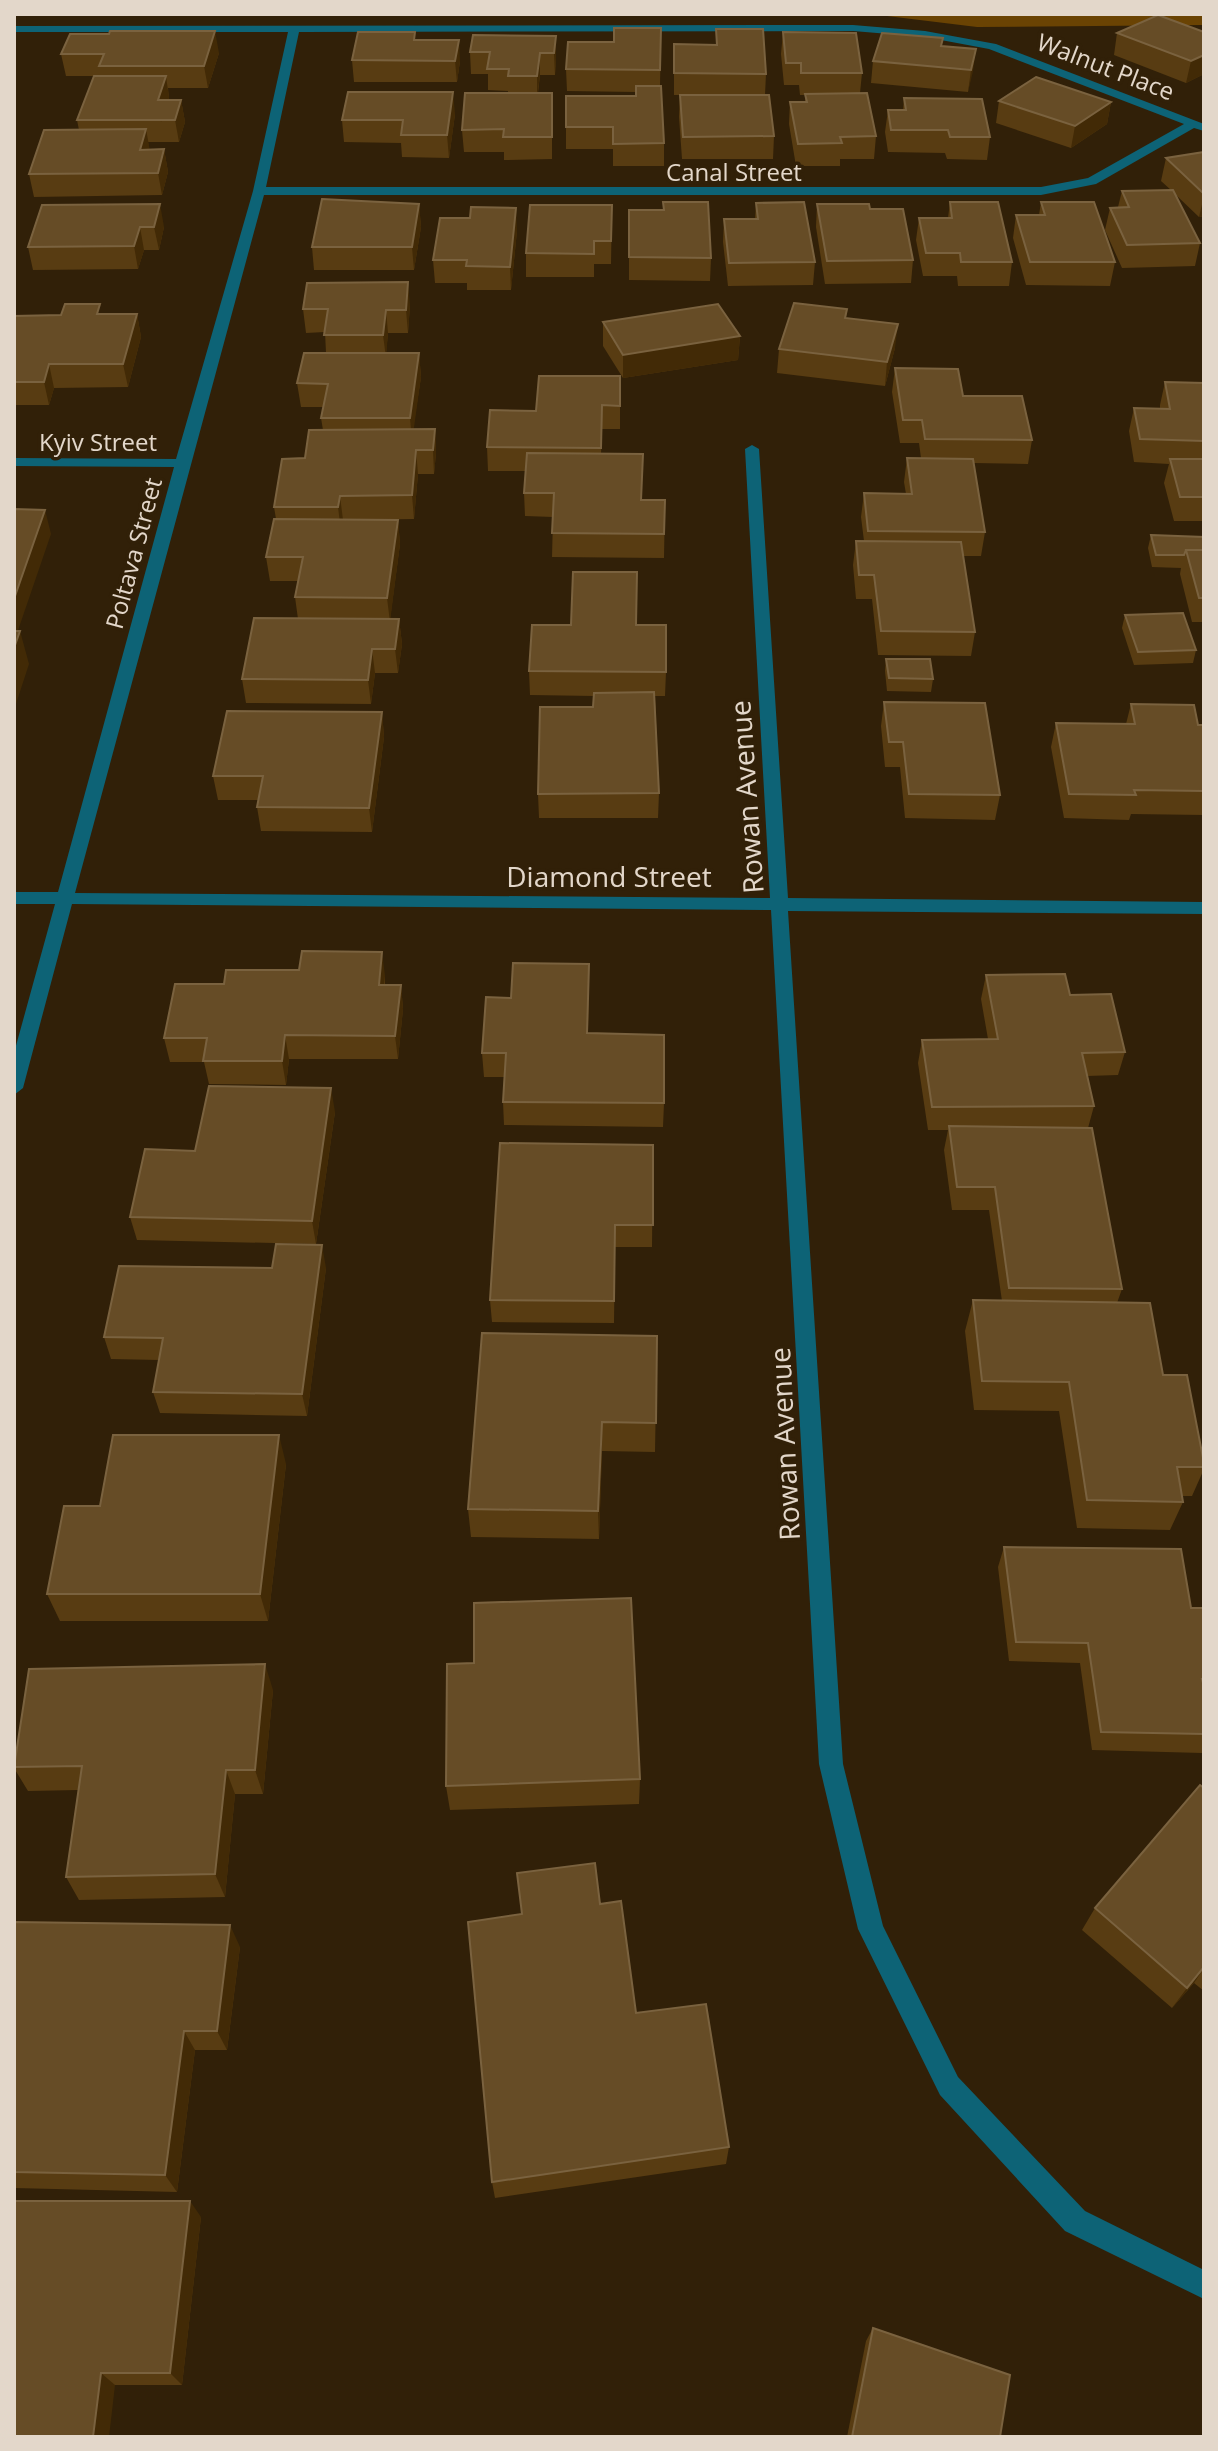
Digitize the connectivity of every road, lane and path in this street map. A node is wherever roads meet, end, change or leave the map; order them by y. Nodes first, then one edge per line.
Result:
1 (14, 29) edge
2 (294, 30) junction
3 (1198, 126) edge
4 (259, 191) junction
5 (752, 449) dead end
6 (14, 462) edge
7 (182, 463) junction
8 (14, 898) edge
9 (65, 898) junction
10 (781, 903) junction
11 (1204, 908) edge
12 (14, 1088) edge
13 (1204, 2285) edge

1 - 2 street, Walnut Place
2 - 3 street, Walnut Place
2 - 4 street, Poltava Street
3 - 4 street, Canal Street
4 - 7 street, Poltava Street
5 - 10 street, Rowan Avenue
6 - 7 street, Kyiv Street
7 - 9 street, Poltava Street
8 - 9 street, Diamond Street
9 - 10 street, Diamond Street
9 - 12 street, Poltava Street
10 - 11 street, Diamond Street
10 - 13 street, Rowan Avenue

